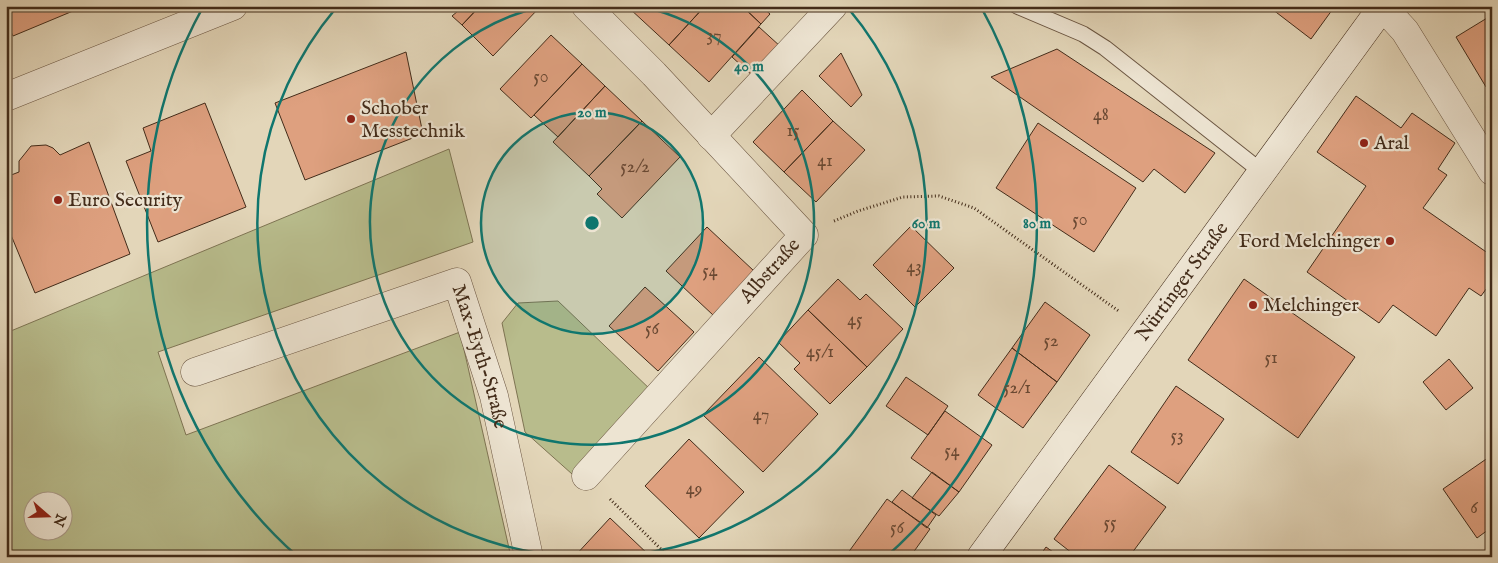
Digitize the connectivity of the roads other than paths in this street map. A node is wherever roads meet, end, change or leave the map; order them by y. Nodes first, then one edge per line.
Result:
1 (233, 6) edge
2 (586, 6) edge
3 (833, 6) edge
4 (1017, 6) edge
5 (1383, 7) edge
6 (183, 16) edge
7 (6, 97) edge
8 (711, 136) junction
9 (1492, 171) edge
10 (1262, 172) junction
11 (194, 372) dead end
12 (586, 476) road end
13 (529, 557) edge
14 (981, 557) edge

1 - 6 street
2 - 8 street, Albstraße
3 - 8 street
4 - 10 lane
5 - 9 street
5 - 10 street, Nürtinger Straße
6 - 7 street
8 - 12 street, Albstraße
10 - 14 street, Nürtinger Straße
11 - 13 street, Max-Eyth-Straße

